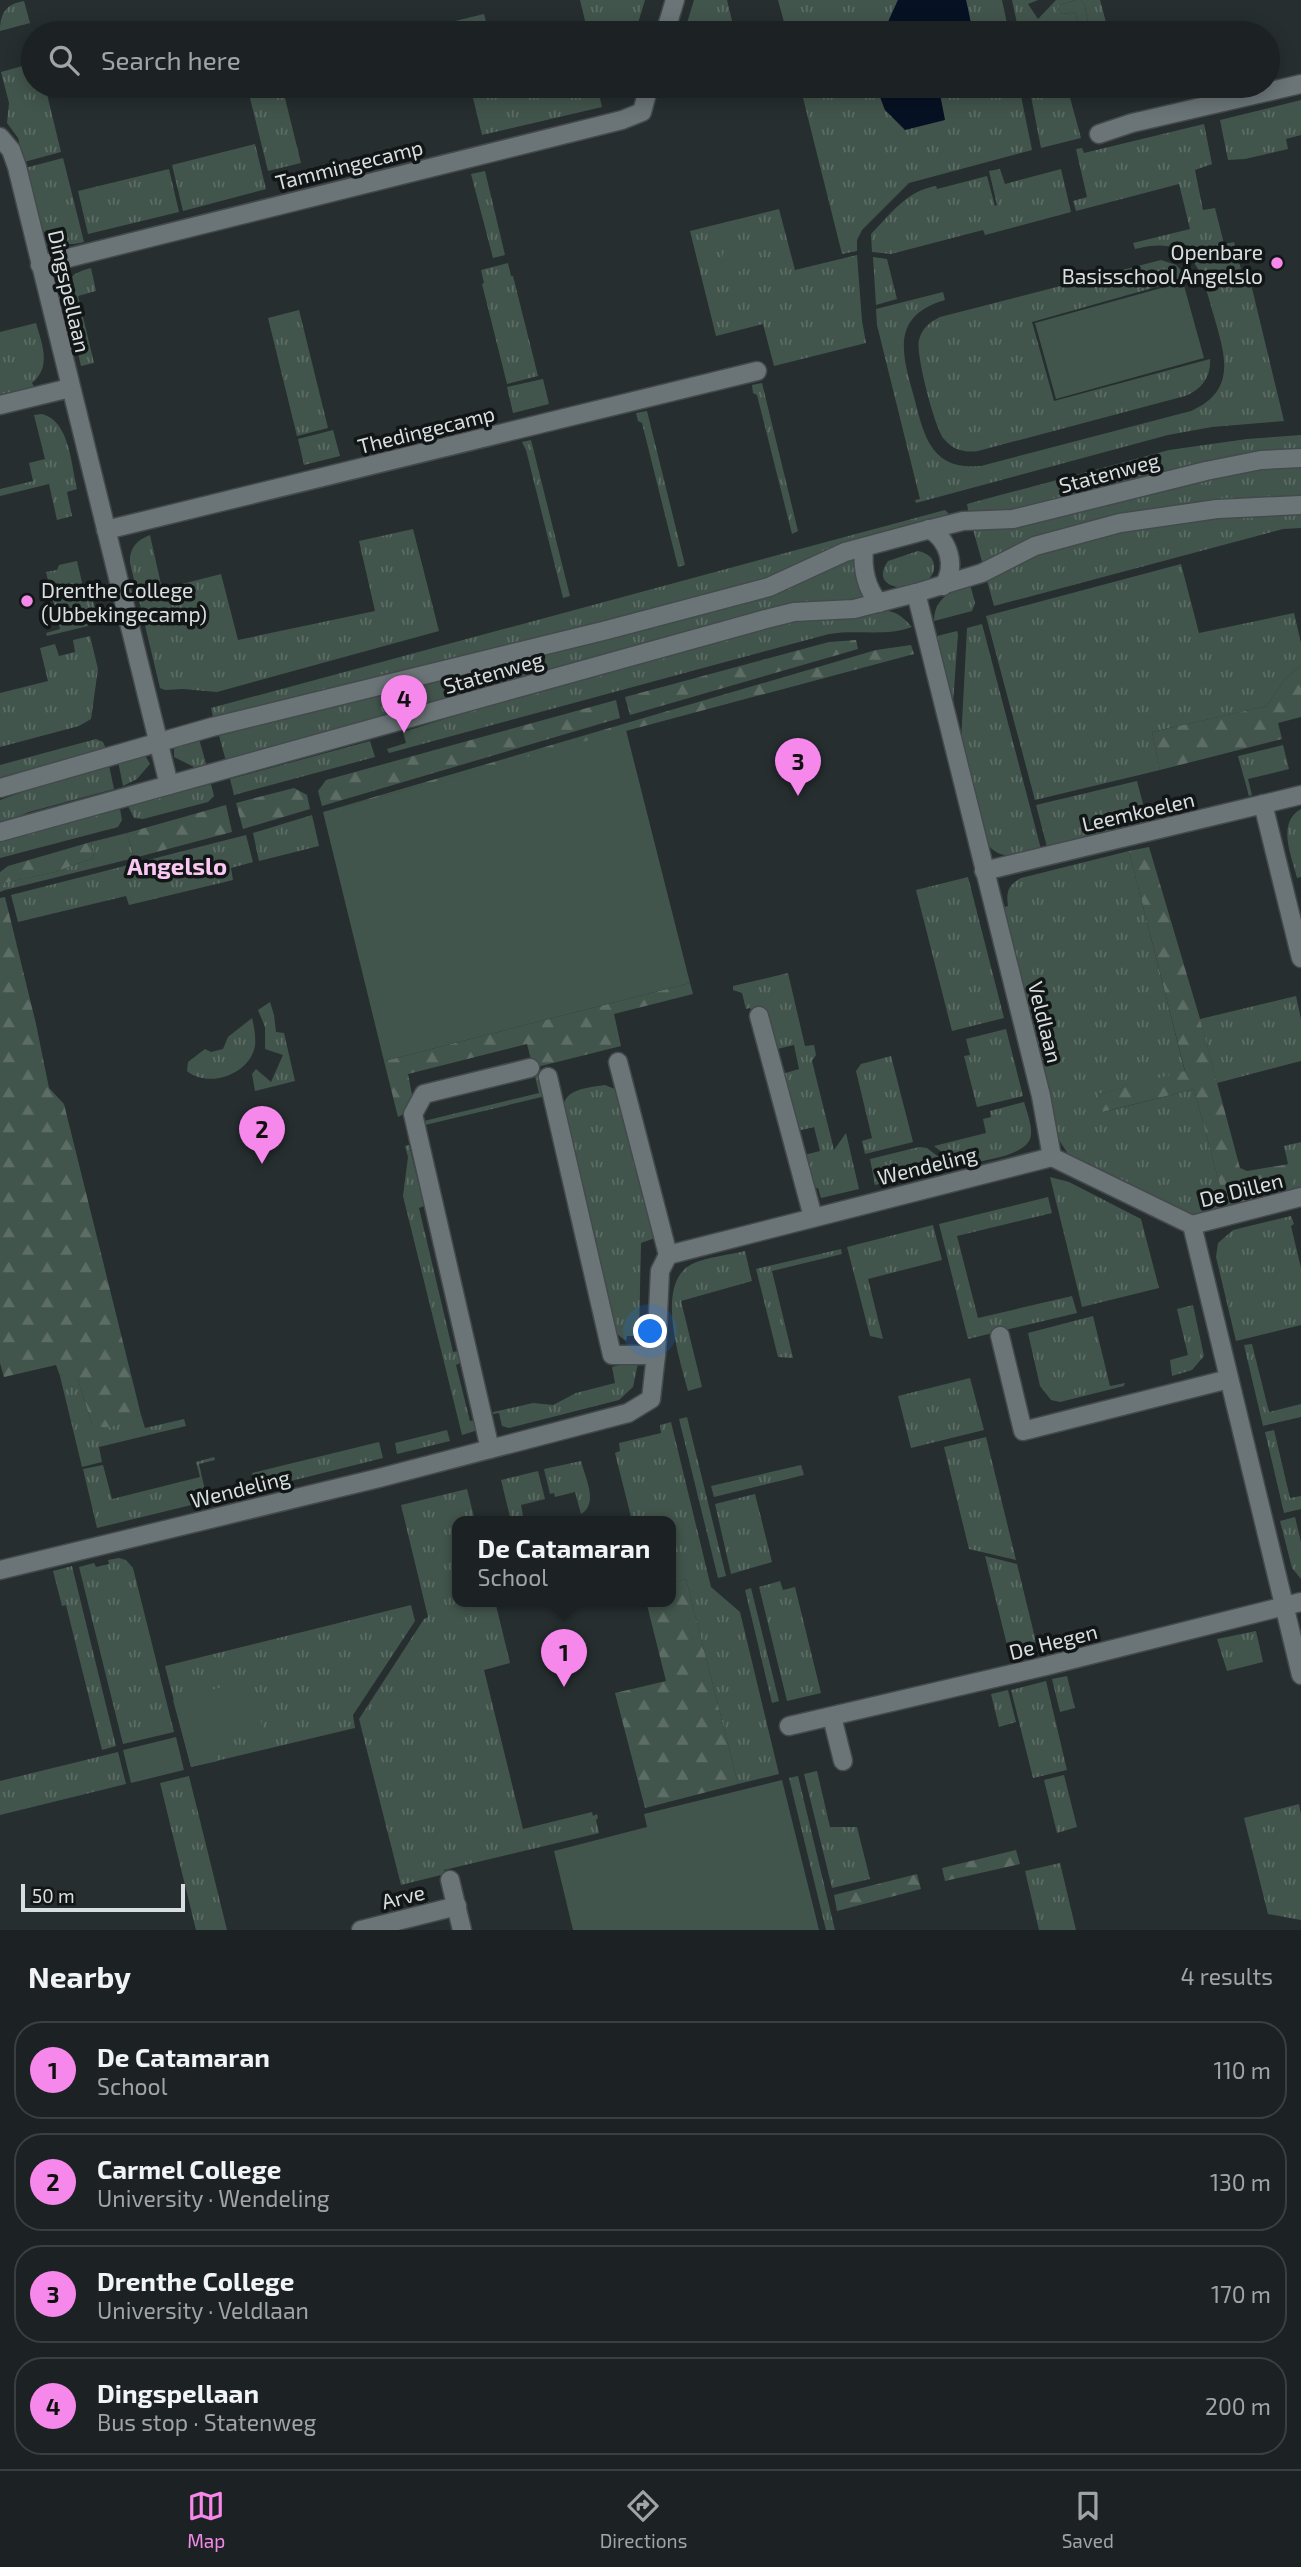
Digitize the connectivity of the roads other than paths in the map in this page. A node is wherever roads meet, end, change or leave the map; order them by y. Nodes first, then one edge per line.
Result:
1 (675, 0) edge
2 (669, 21) edge
3 (1301, 84) edge
4 (1280, 89) edge
5 (646, 98) edge
6 (1240, 98) edge
7 (1100, 134) dead end
8 (0, 137) edge
9 (40, 265) junction
10 (757, 372) dead end
11 (69, 388) junction
12 (0, 405) edge
13 (1301, 458) edge
14 (1301, 505) edge
15 (929, 529) junction
16 (106, 530) junction
17 (864, 547) junction
18 (943, 586) junction
19 (916, 593) junction
20 (879, 603) junction
21 (158, 742) junction
22 (169, 785) junction
23 (0, 788) edge
24 (1301, 795) edge
25 (1263, 804) junction
26 (0, 832) edge
27 (984, 871) junction
28 (1301, 958) edge
29 (759, 1016) dead end
30 (618, 1062) dead end
31 (530, 1068) dead end
32 (548, 1077) dead end
33 (1052, 1157) junction
34 (1301, 1197) edge
35 (813, 1217) junction
36 (1192, 1225) junction
37 (668, 1255) junction
38 (1000, 1336) dead end
39 (656, 1355) junction
40 (1229, 1379) junction
41 (490, 1448) junction
42 (0, 1570) edge
43 (1292, 1604) edge
44 (1301, 1675) edge
45 (832, 1717) junction
46 (789, 1726) dead end
47 (843, 1761) dead end
48 (450, 1880) dead end
49 (457, 1906) junction
50 (361, 1930) edge
51 (462, 1930) edge

1 - 2 street
3 - 4 street
5 - 9 street, Tammingecamp
6 - 7 street
8 - 9 street, Dingspellaan
9 - 11 street, Dingspellaan
10 - 16 street, Thedingecamp
11 - 12 street
11 - 16 street, Dingspellaan
13 - 15 street, Statenweg
14 - 18 street, Statenweg
15 - 17 street, Statenweg
15 - 18 street
16 - 21 street, Dingspellaan
17 - 20 street
17 - 21 street, Statenweg
18 - 19 street, Statenweg
19 - 20 street, Statenweg
19 - 27 street, Veldlaan
20 - 22 street, Statenweg
21 - 22 street, Dingspellaan
21 - 23 street, Statenweg
22 - 26 street, Statenweg
24 - 25 street, Leemkoelen
25 - 27 street, Leemkoelen
25 - 28 street
27 - 33 street, Veldlaan
29 - 35 street
30 - 37 street, Wendeling
31 - 41 street
32 - 39 street
33 - 35 street, Wendeling
33 - 36 street
34 - 36 street, De Dillen
35 - 37 street, Wendeling
36 - 40 street
37 - 39 street, Wendeling
38 - 40 street
39 - 41 street, Wendeling
40 - 43 street
41 - 42 street, Wendeling
43 - 44 street
43 - 45 street, De Hegen
45 - 46 street, De Hegen
45 - 47 street
48 - 49 street, Arve
49 - 50 street, Arve
49 - 51 street, Arve

